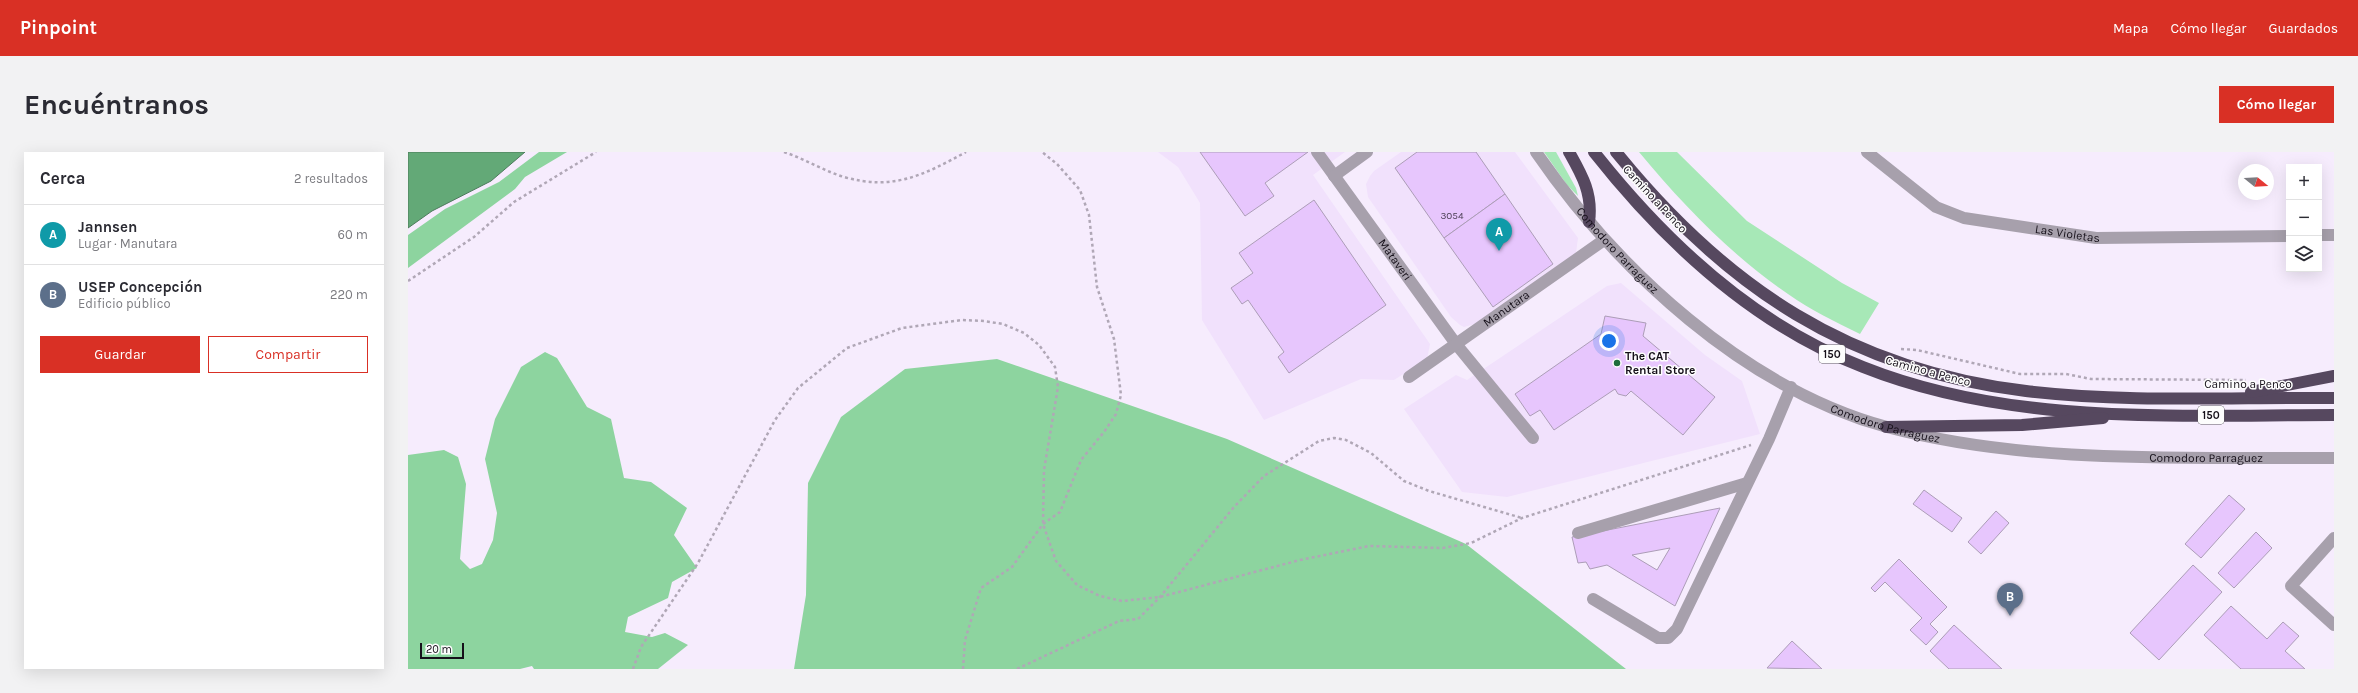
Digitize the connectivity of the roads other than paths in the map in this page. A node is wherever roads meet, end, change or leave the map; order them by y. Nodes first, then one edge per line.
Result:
1 (1317, 152) edge
2 (1367, 152) edge
3 (1536, 152) edge
4 (1569, 152) edge
5 (1594, 152) edge
6 (1616, 152) edge
7 (1867, 152) edge
8 (1334, 176) junction
9 (1589, 222) junction
10 (2322, 235) edge
11 (2334, 235) edge
12 (2286, 236) edge
13 (1604, 240) junction
14 (1456, 344) junction
15 (2334, 376) edge
16 (1409, 377) dead end
17 (1791, 387) junction
18 (2218, 397) junction
19 (2334, 398) edge
20 (2140, 414) junction
21 (2334, 415) edge
22 (1886, 427) junction
23 (1532, 438) dead end
24 (2334, 458) edge
25 (1747, 483) junction
26 (1578, 533) dead end
27 (2334, 538) edge
28 (1593, 599) dead end
29 (2334, 626) edge

1 - 8 street, Mataveri
2 - 8 street
3 - 9 street, Comodoro Parraguez
4 - 9 highway
5 - 20 highway, Camino a Penco / 150
6 - 18 highway, Camino a Penco / 150
7 - 12 street, Las Violetas
8 - 14 street, Mataveri
9 - 13 street, Comodoro Parraguez
10 - 11 street
13 - 14 street, Manutara
13 - 17 street, Comodoro Parraguez
14 - 16 street, Manutara
14 - 23 street, Mataveri
15 - 18 highway
17 - 22 street, Comodoro Parraguez
17 - 25 street
18 - 19 highway, Camino a Penco / 150
20 - 21 highway, Camino a Penco / 150
20 - 22 highway
22 - 24 street, Comodoro Parraguez
25 - 26 street
25 - 28 street
27 - 29 street

